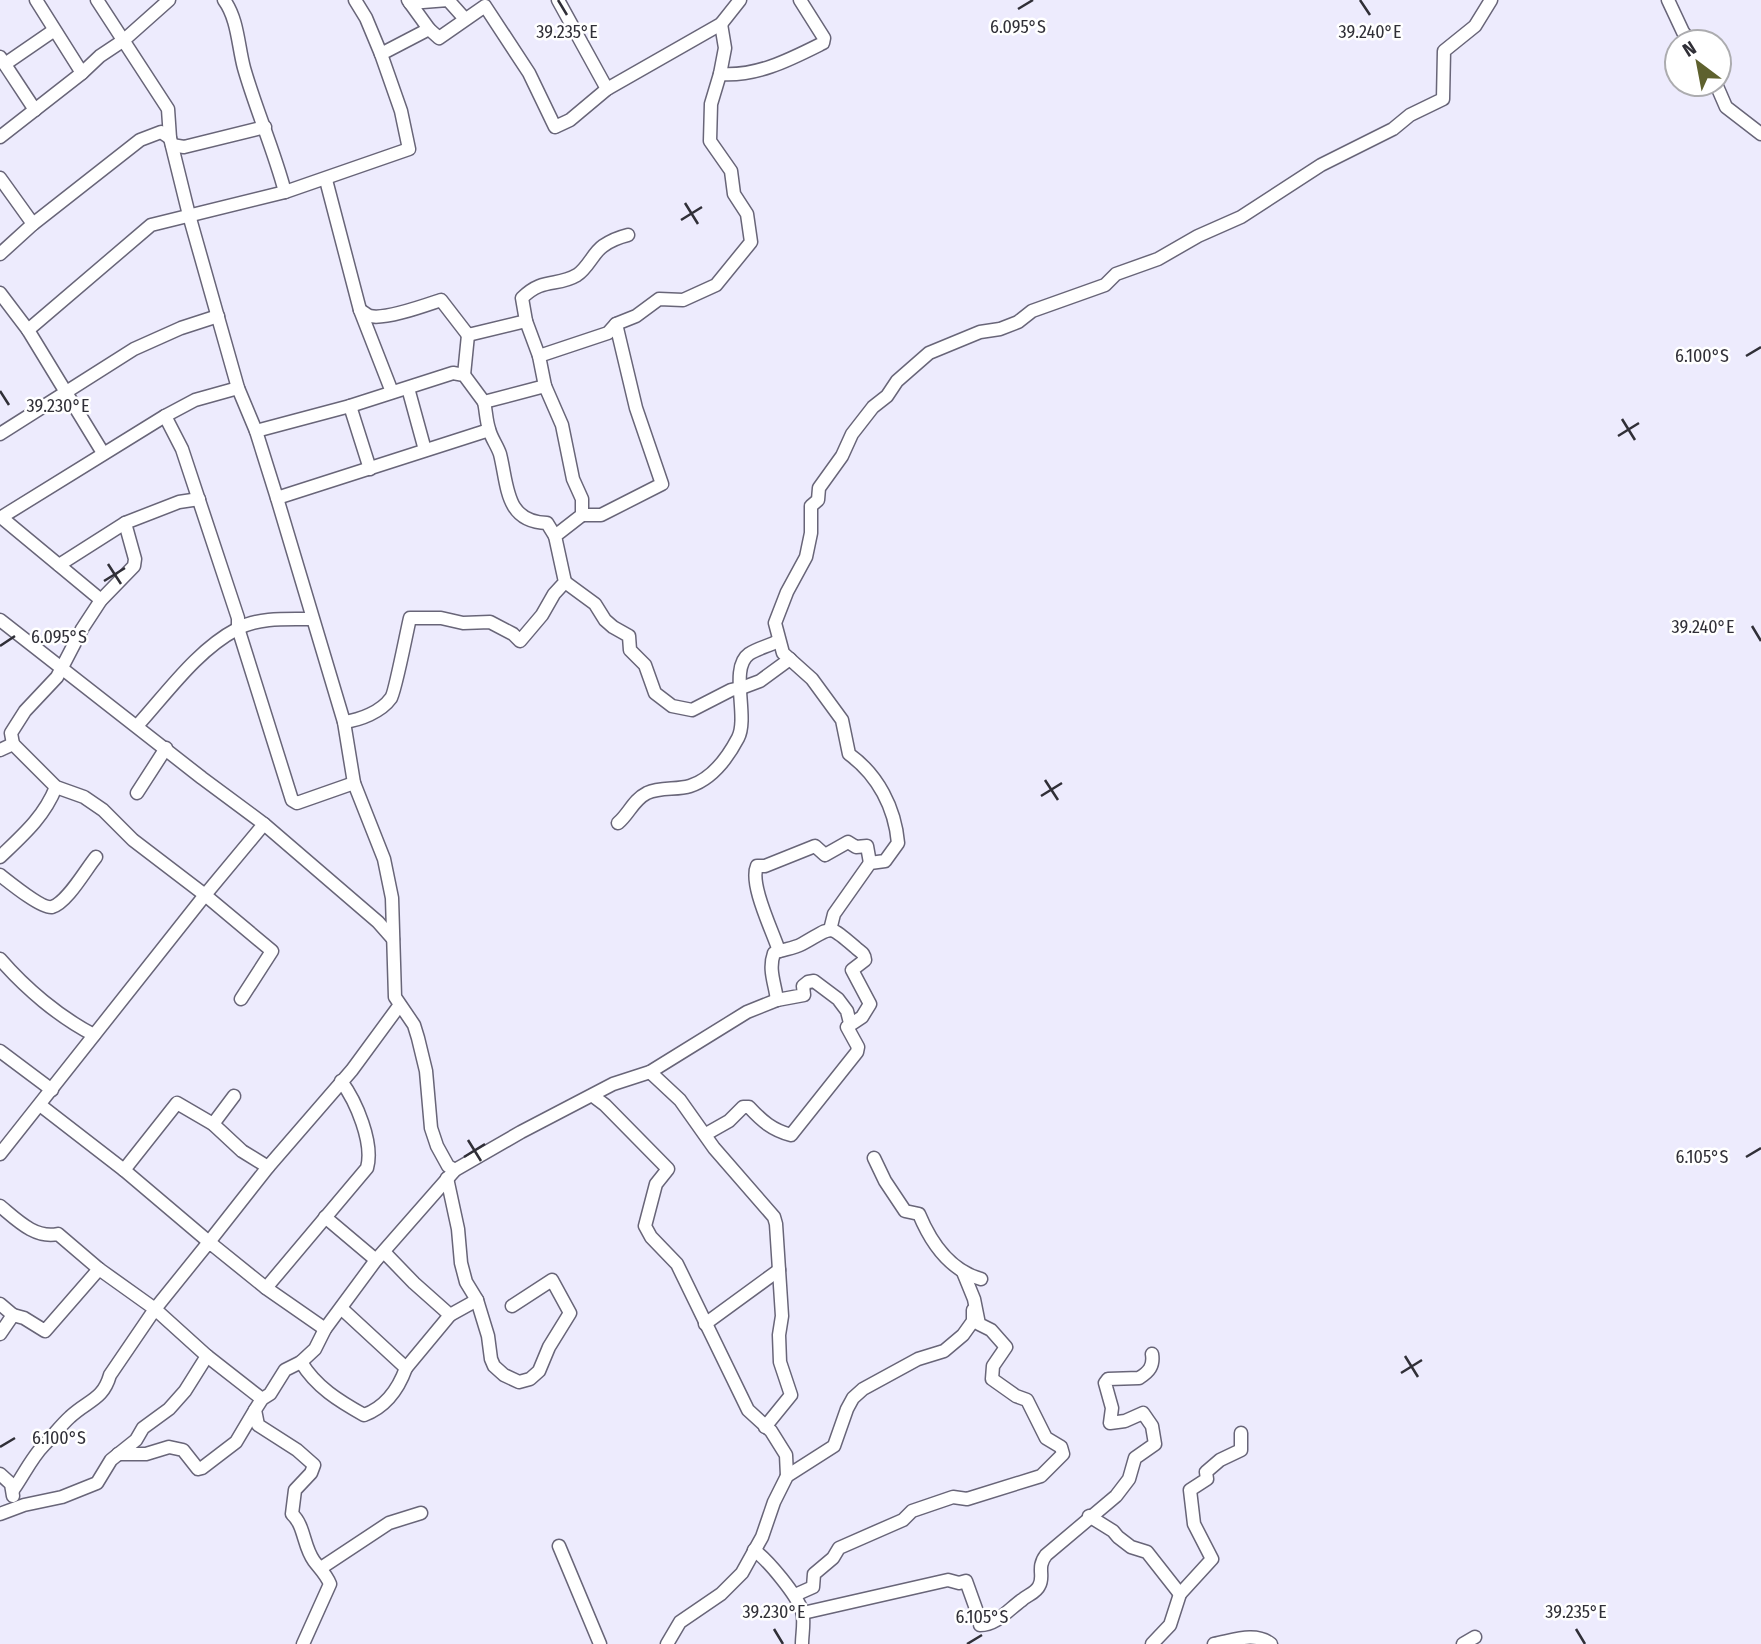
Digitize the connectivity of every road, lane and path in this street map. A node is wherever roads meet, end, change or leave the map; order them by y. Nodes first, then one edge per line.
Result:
1 (36, 0) edge
2 (97, 0) edge
3 (224, 0) edge
4 (355, 0) edge
5 (558, 0) edge
6 (740, 0) edge
7 (800, 0) edge
8 (1491, 0) edge
9 (1668, 0) edge
10 (409, 1) edge
11 (162, 2) edge
12 (490, 3) edge
13 (465, 19) junction
14 (720, 24) junction
15 (1681, 28) edge
16 (429, 29) junction
17 (53, 30) junction
18 (124, 40) junction
19 (381, 54) junction
20 (2, 61) edge
21 (82, 73) junction
22 (720, 74) junction
23 (607, 89) junction
24 (1722, 98) edge
25 (35, 110) junction
26 (265, 127) junction
27 (1761, 134) edge
28 (0, 137) edge
29 (171, 142) junction
30 (0, 178) edge
31 (326, 180) junction
32 (285, 192) junction
33 (189, 215) junction
34 (33, 224) junction
35 (628, 235) dead end
36 (0, 254) edge
37 (0, 293) edge
38 (360, 310) junction
39 (218, 316) junction
40 (526, 321) junction
41 (616, 324) junction
42 (28, 330) junction
43 (468, 335) junction
44 (539, 356) junction
45 (464, 375) junction
46 (545, 386) junction
47 (238, 388) junction
48 (408, 388) junction
49 (65, 392) junction
50 (392, 392) junction
51 (484, 401) junction
52 (350, 406) junction
53 (165, 416) junction
54 (2, 430) edge
55 (489, 430) junction
56 (256, 431) junction
57 (425, 450) junction
58 (103, 453) junction
59 (370, 469) junction
60 (277, 498) junction
61 (199, 499) junction
62 (582, 515) junction
63 (0, 518) edge
64 (125, 523) junction
65 (555, 536) junction
66 (59, 565) junction
67 (565, 582) junction
68 (101, 600) junction
69 (312, 619) junction
70 (0, 620) edge
71 (239, 628) junction
72 (778, 641) junction
73 (790, 659) junction
74 (62, 669) junction
75 (740, 687) junction
76 (344, 722) junction
77 (137, 726) junction
78 (13, 744) junction
79 (166, 748) junction
80 (0, 750) edge
81 (354, 783) junction
82 (56, 787) junction
83 (137, 793) dead end
84 (618, 823) dead end
85 (264, 824) junction
86 (0, 857) edge
87 (96, 857) dead end
88 (870, 863) junction
89 (0, 875) edge
90 (205, 895) junction
91 (830, 930) junction
92 (393, 939) junction
93 (779, 951) junction
94 (0, 958) edge
95 (241, 999) dead end
96 (777, 1000) junction
97 (399, 1006) junction
98 (850, 1023) junction
99 (94, 1035) junction
100 (0, 1051) edge
101 (650, 1072) junction
102 (341, 1081) junction
103 (52, 1090) junction
104 (234, 1096) dead end
105 (593, 1096) junction
106 (40, 1105) junction
107 (213, 1124) junction
108 (706, 1134) junction
109 (2, 1149) edge
110 (874, 1158) dead end
111 (268, 1167) junction
112 (124, 1170) junction
113 (451, 1174) junction
114 (0, 1206) edge
115 (325, 1217) junction
116 (209, 1241) junction
117 (380, 1256) junction
118 (99, 1269) junction
119 (779, 1270) junction
120 (962, 1272) junction
121 (981, 1279) dead end
122 (266, 1288) junction
123 (974, 1299) junction
124 (477, 1300) junction
125 (0, 1304) edge
126 (512, 1306) dead end
127 (341, 1308) junction
128 (155, 1309) junction
129 (450, 1314) junction
130 (13, 1315) junction
131 (705, 1324) junction
132 (325, 1329) junction
133 (0, 1334) edge
134 (1152, 1354) dead end
135 (207, 1356) junction
136 (301, 1362) junction
137 (406, 1368) junction
138 (258, 1404) junction
139 (765, 1427) junction
140 (1241, 1433) dead end
141 (118, 1454) junction
142 (0, 1474) edge
143 (787, 1476) junction
144 (13, 1490) junction
145 (14, 1508) junction
146 (421, 1513) dead end
147 (0, 1514) edge
148 (1089, 1516) junction
149 (559, 1546) dead end
150 (754, 1550) junction
151 (324, 1572) junction
152 (1180, 1594) junction
153 (795, 1595) junction
154 (803, 1613) junction
155 (1475, 1637) dead end
156 (303, 1644) edge
157 (600, 1644) edge
158 (667, 1644) edge
159 (802, 1644) edge
160 (1153, 1644) edge
161 (1214, 1644) edge
162 (1271, 1644) edge
163 (1462, 1644) edge

1 - 17 street
2 - 18 street
3 - 26 street
4 - 19 street
5 - 23 street
6 - 14 street
7 - 22 street
8 - 72 street
9 - 15 street
10 - 13 street
10 - 16 street
11 - 18 street
12 - 13 street
12 - 23 street
13 - 16 street
14 - 22 street
14 - 23 street
16 - 19 street
17 - 20 street
17 - 21 street
18 - 21 street
18 - 29 street
19 - 31 street
20 - 25 street
21 - 25 street
22 - 41 street
24 - 27 street
25 - 28 street
26 - 29 street
26 - 32 street
29 - 33 street
29 - 34 street
30 - 34 street
31 - 32 street
31 - 38 street
32 - 33 street
33 - 39 street
33 - 42 street
34 - 36 street
35 - 40 street
37 - 42 street
38 - 43 street
38 - 50 street
39 - 47 street
39 - 49 street
40 - 43 street
40 - 44 street
41 - 44 street
41 - 62 street
42 - 49 street
43 - 45 street
44 - 46 street
45 - 48 street
45 - 51 street
46 - 51 street
46 - 62 street
47 - 53 street
47 - 56 street
48 - 50 street
48 - 57 street
49 - 54 street
49 - 58 street
50 - 52 street
51 - 55 street
52 - 56 street
52 - 59 street
53 - 58 street
53 - 61 street
55 - 57 street
55 - 65 street
56 - 60 street
57 - 59 street
58 - 63 street
59 - 60 street
60 - 69 street
61 - 64 street
61 - 71 street
62 - 65 street
63 - 66 street
64 - 66 street
64 - 68 street
65 - 67 street
66 - 68 street
67 - 75 street
67 - 76 street
68 - 74 street
69 - 71 street
69 - 76 street
70 - 74 street
71 - 77 street
71 - 81 street
72 - 73 street
72 - 75 street
73 - 75 street
73 - 88 street
74 - 77 street
74 - 78 street
75 - 84 street
76 - 81 street
77 - 79 street
78 - 80 street
78 - 82 street
79 - 83 street
79 - 85 street
81 - 92 street
82 - 86 street
82 - 90 street
85 - 90 street
85 - 92 street
87 - 89 street
88 - 91 street
88 - 93 street
90 - 95 street
90 - 99 street
91 - 93 street
91 - 98 street
92 - 97 street
93 - 96 street
94 - 99 street
96 - 98 street
96 - 101 street
97 - 102 street
97 - 113 street
98 - 108 street
99 - 103 street
100 - 103 street
101 - 105 street
101 - 108 street
102 - 111 street
102 - 115 street
103 - 106 street
104 - 107 street
105 - 113 street
105 - 131 street
106 - 109 street
106 - 112 street
107 - 111 street
107 - 112 street
108 - 119 street
110 - 120 street
111 - 116 street
112 - 116 street
113 - 117 street
113 - 124 street
114 - 118 street
115 - 117 street
115 - 122 street
116 - 122 street
116 - 128 street
117 - 127 street
117 - 129 street
118 - 128 street
118 - 130 street
119 - 131 street
119 - 139 street
120 - 121 street
120 - 123 street
122 - 132 street
123 - 143 street
123 - 153 street
124 - 126 street
124 - 129 street
125 - 130 street
127 - 132 street
127 - 137 street
128 - 135 street
128 - 144 street
129 - 137 street
130 - 133 street
131 - 139 street
132 - 136 street
134 - 148 street
135 - 138 street
135 - 141 street
136 - 137 street
136 - 138 street
138 - 141 street
138 - 151 street
139 - 143 street
140 - 152 street
141 - 145 street
142 - 144 street
143 - 150 street
144 - 145 street
145 - 147 street
146 - 151 street
148 - 152 street
148 - 154 street
149 - 157 street
150 - 153 street
150 - 158 street
151 - 156 street
152 - 160 street
153 - 154 street
154 - 159 street
155 - 163 street
161 - 162 street

